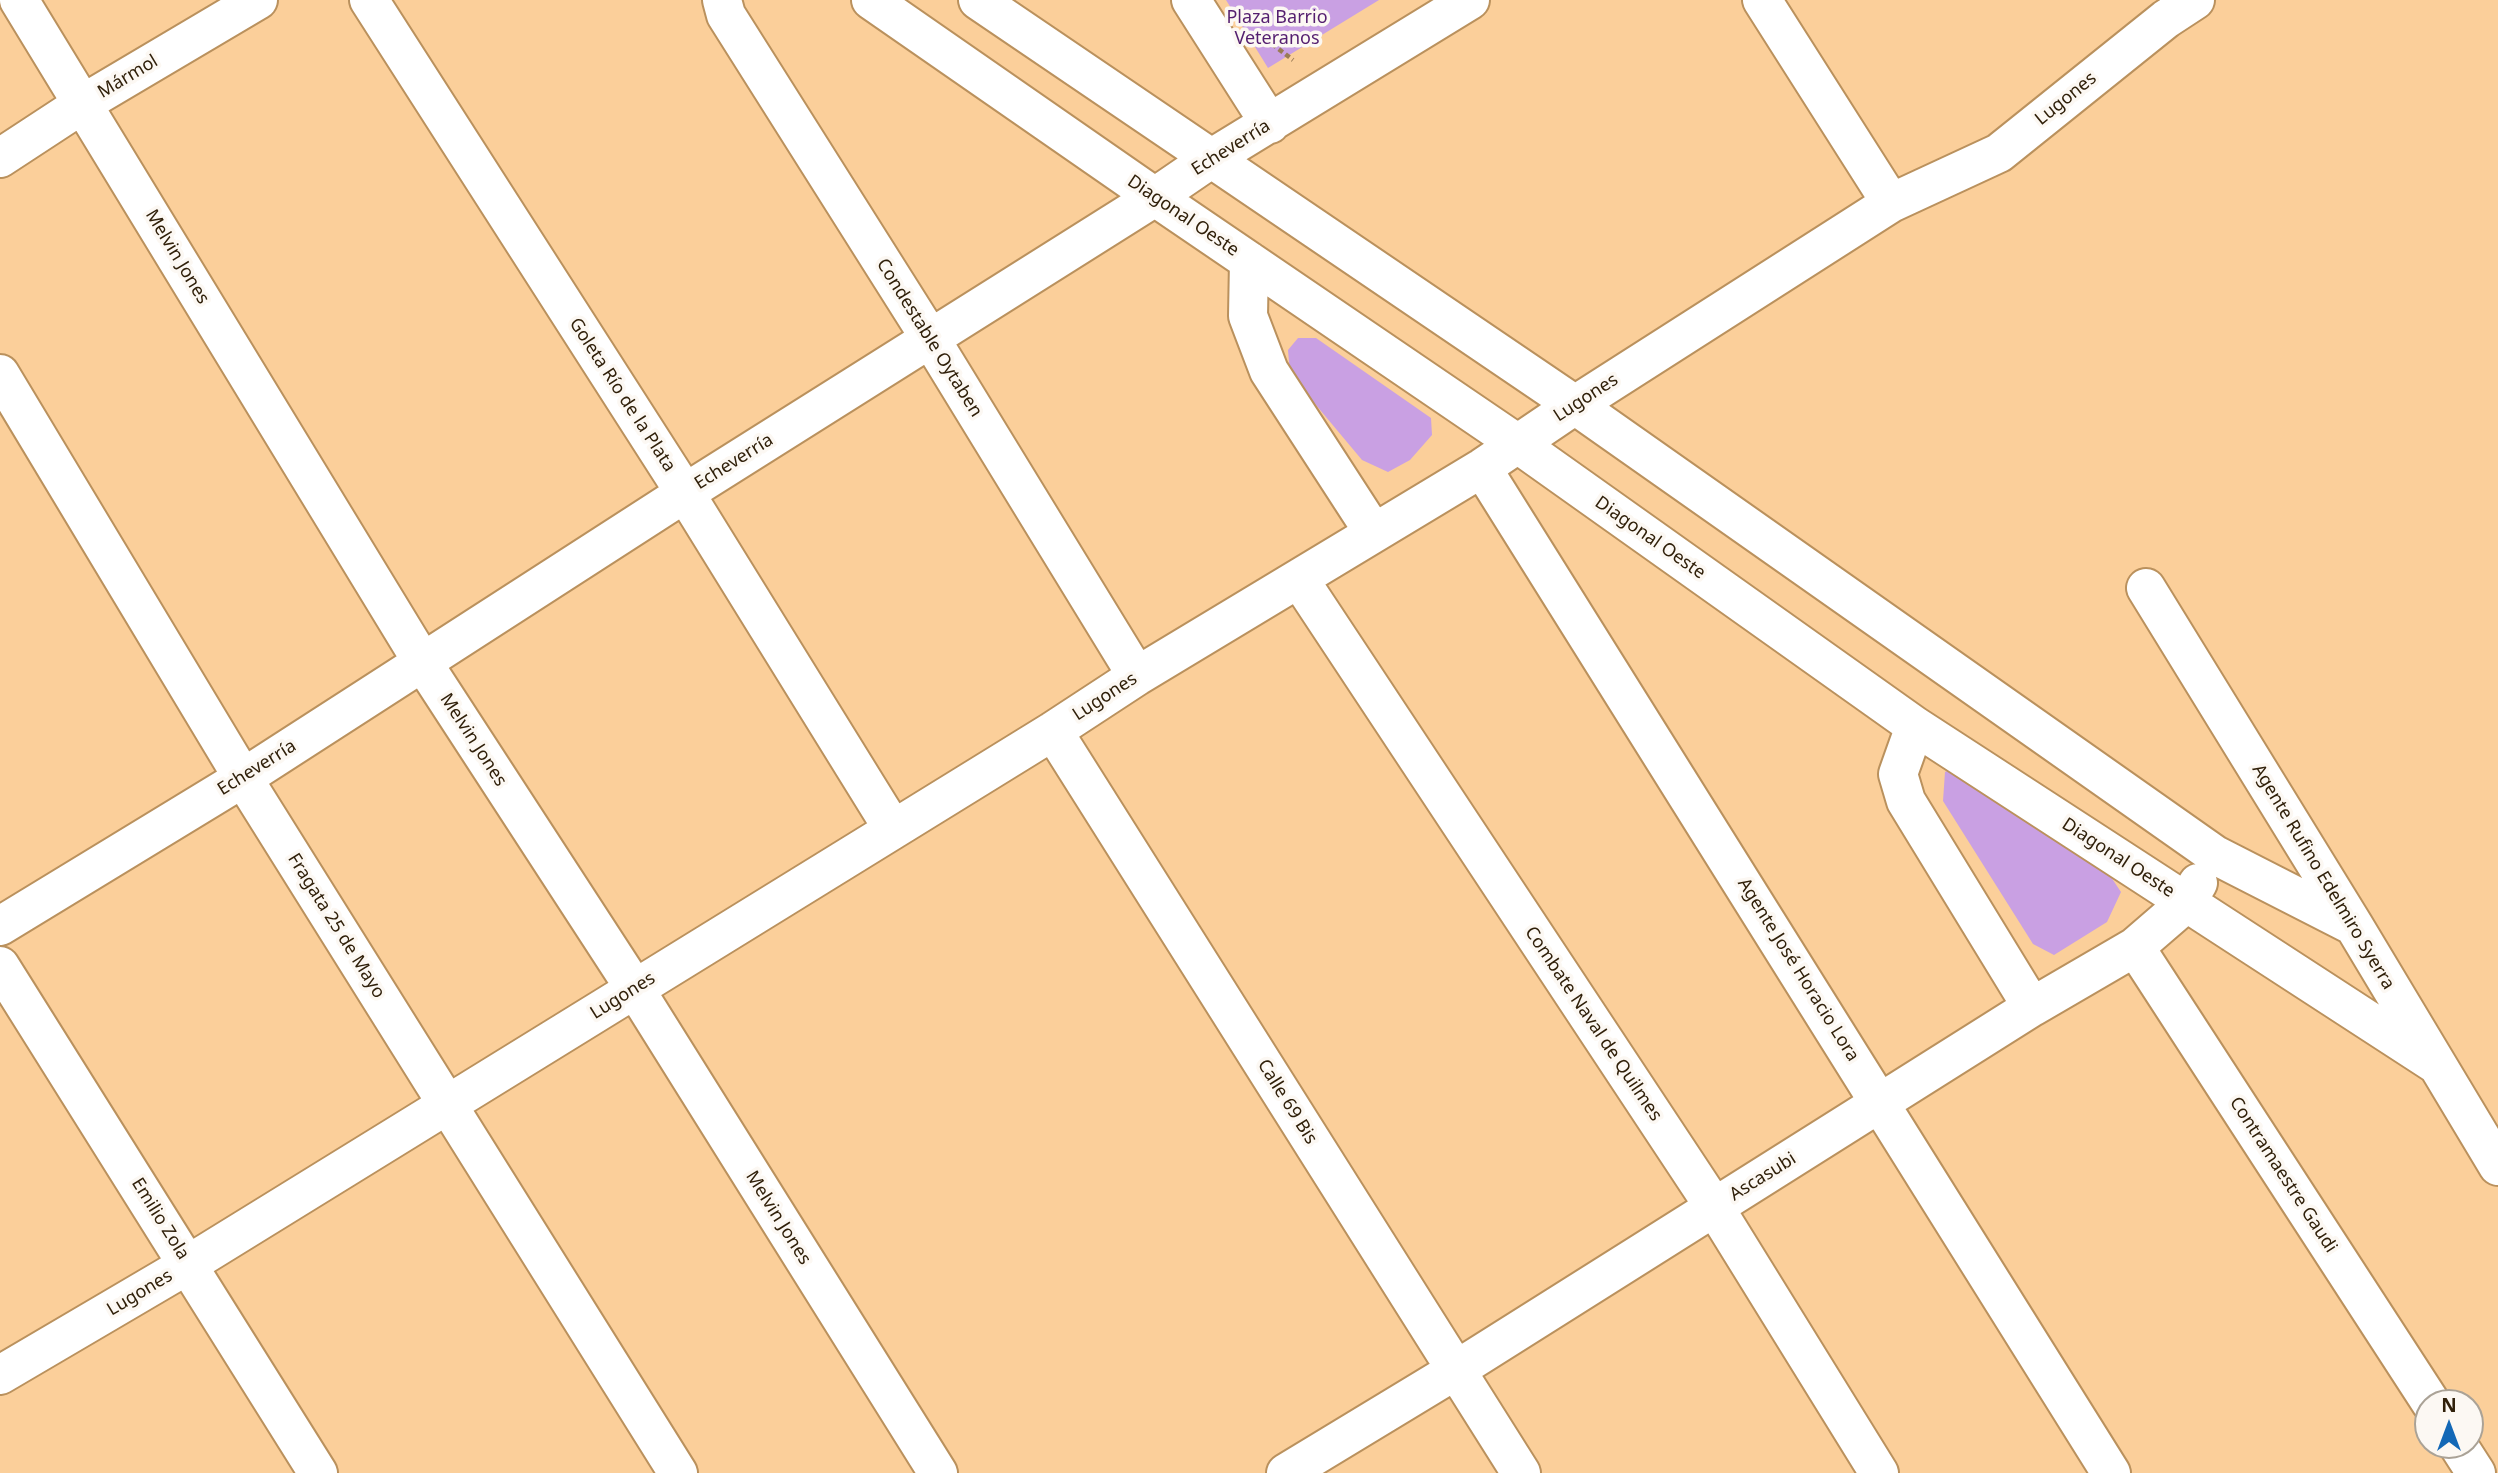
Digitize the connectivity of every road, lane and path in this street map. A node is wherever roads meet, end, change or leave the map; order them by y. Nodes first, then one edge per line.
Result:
1 (19, 0) edge
2 (258, 0) edge
3 (369, 0) edge
4 (722, 0) edge
5 (871, 0) edge
6 (978, 0) edge
7 (1191, 0) edge
8 (1470, 0) edge
9 (1762, 0) edge
10 (2195, 0) edge
11 (1262, 37) dead end
12 (1296, 62) dead end
13 (84, 103) junction
14 (1270, 124) junction
15 (0, 158) edge
16 (1212, 158) junction
17 (1155, 197) junction
18 (1891, 203) junction
19 (1249, 261) junction
20 (930, 338) junction
21 (0, 374) edge
22 (1575, 405) junction
23 (1518, 444) junction
24 (1482, 468) junction
25 (685, 494) junction
26 (1374, 533) junction
27 (1299, 579) junction
28 (2146, 588) dead end
29 (423, 663) junction
30 (1137, 676) junction
31 (1915, 726) junction
32 (1054, 731) junction
33 (243, 778) junction
34 (893, 829) junction
35 (2215, 855) junction
36 (2186, 903) junction
37 (0, 926) edge
38 (2354, 926) junction
39 (2135, 947) junction
40 (0, 966) edge
41 (635, 989) junction
42 (2032, 1007) junction
43 (2437, 1065) junction
44 (1881, 1103) junction
45 (448, 1104) junction
46 (2498, 1167) edge
47 (1715, 1208) junction
48 (189, 1264) junction
49 (1456, 1370) junction
50 (0, 1375) edge
51 (2422, 1389) edge
52 (318, 1473) edge
53 (678, 1473) edge
54 (938, 1473) edge
55 (1286, 1473) edge
56 (1521, 1473) edge
57 (1879, 1473) edge
58 (2111, 1473) edge

1 - 13 street, Melvin Jones
2 - 13 street, Mármol
3 - 25 street, Goleta Río de la Plata
4 - 20 street, Condestable Oytaben
5 - 17 street, Diagonal Oeste
6 - 16 street
7 - 14 street
8 - 14 street, Echeverría
9 - 18 street
10 - 18 street, Lugones
11 - 12 path
13 - 15 street, Mármol
13 - 29 street, Melvin Jones
14 - 16 street, Echeverría
16 - 17 street, Echeverría
16 - 22 street
17 - 19 street, Diagonal Oeste
17 - 20 street, Echeverría
18 - 22 street, Lugones
19 - 23 street, Diagonal Oeste
19 - 26 street
20 - 25 street, Echeverría
20 - 30 street, Condestable Oytaben
21 - 33 street, Fragata 25 de Mayo
22 - 23 street, Lugones
22 - 35 street
23 - 24 street, Lugones
23 - 31 street, Diagonal Oeste
24 - 26 street, Lugones
24 - 44 street, Agente José Horacio Lora
25 - 29 street, Echeverría
25 - 34 street, Goleta Río de la Plata
26 - 27 street, Lugones
27 - 30 street, Lugones
27 - 47 street, Combate Naval de Quilmes
28 - 38 street, Agente Rufino Edelmiro Syerra
29 - 33 street, Echeverría
29 - 41 street, Melvin Jones
30 - 32 street, Lugones
31 - 36 street, Diagonal Oeste
31 - 42 street
32 - 34 street, Lugones
32 - 49 street, Calle 69 Bis
33 - 37 street, Echeverría
33 - 45 street, Fragata 25 de Mayo
34 - 41 street, Lugones
35 - 36 street, Ascasubi
35 - 38 street
36 - 39 street, Ascasubi
36 - 43 street, Diagonal Oeste
38 - 43 street, Agente Rufino Edelmiro Syerra
39 - 42 street, Ascasubi
39 - 51 street, Contramaestre Gaudi
40 - 48 street, Emilio Zola
41 - 45 street, Lugones
41 - 54 street, Melvin Jones
42 - 44 street, Ascasubi
43 - 46 street, Agente Rufino Edelmiro Syerra
44 - 47 street, Ascasubi
44 - 58 street, Agente José Horacio Lora
45 - 48 street, Lugones
45 - 53 street, Fragata 25 de Mayo
47 - 49 street, Ascasubi
47 - 57 street, Combate Naval de Quilmes
48 - 50 street, Lugones
48 - 52 street, Emilio Zola
49 - 55 street, Ascasubi
49 - 56 street, Calle 69 Bis

